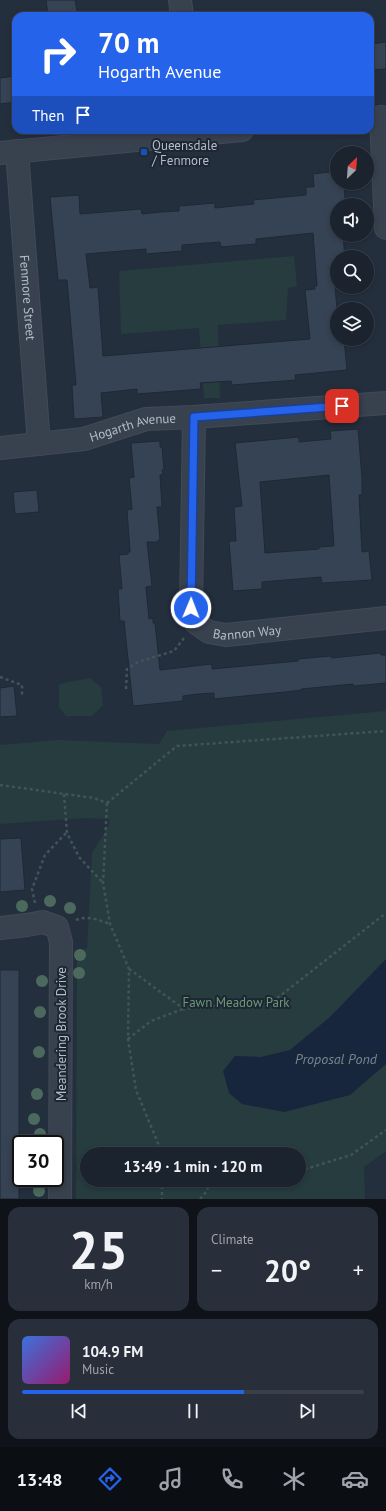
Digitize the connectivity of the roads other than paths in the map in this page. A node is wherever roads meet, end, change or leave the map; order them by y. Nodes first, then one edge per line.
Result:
1 (180, 0) edge
2 (182, 12) edge
3 (379, 118) edge
4 (175, 134) edge
5 (9, 152) edge
6 (386, 228) edge
7 (386, 403) edge
8 (194, 417) junction
9 (39, 444) junction
10 (0, 448) edge
11 (386, 618) edge
12 (0, 928) edge
13 (60, 1199) edge

1 - 2 street
3 - 6 street
4 - 5 street
5 - 9 street, Fenmore Street
7 - 8 street, Hogarth Avenue
8 - 9 street, Hogarth Avenue
8 - 11 street, Bannon Way
9 - 10 street, Hogarth Avenue
12 - 13 street, Meandering Brook Drive

